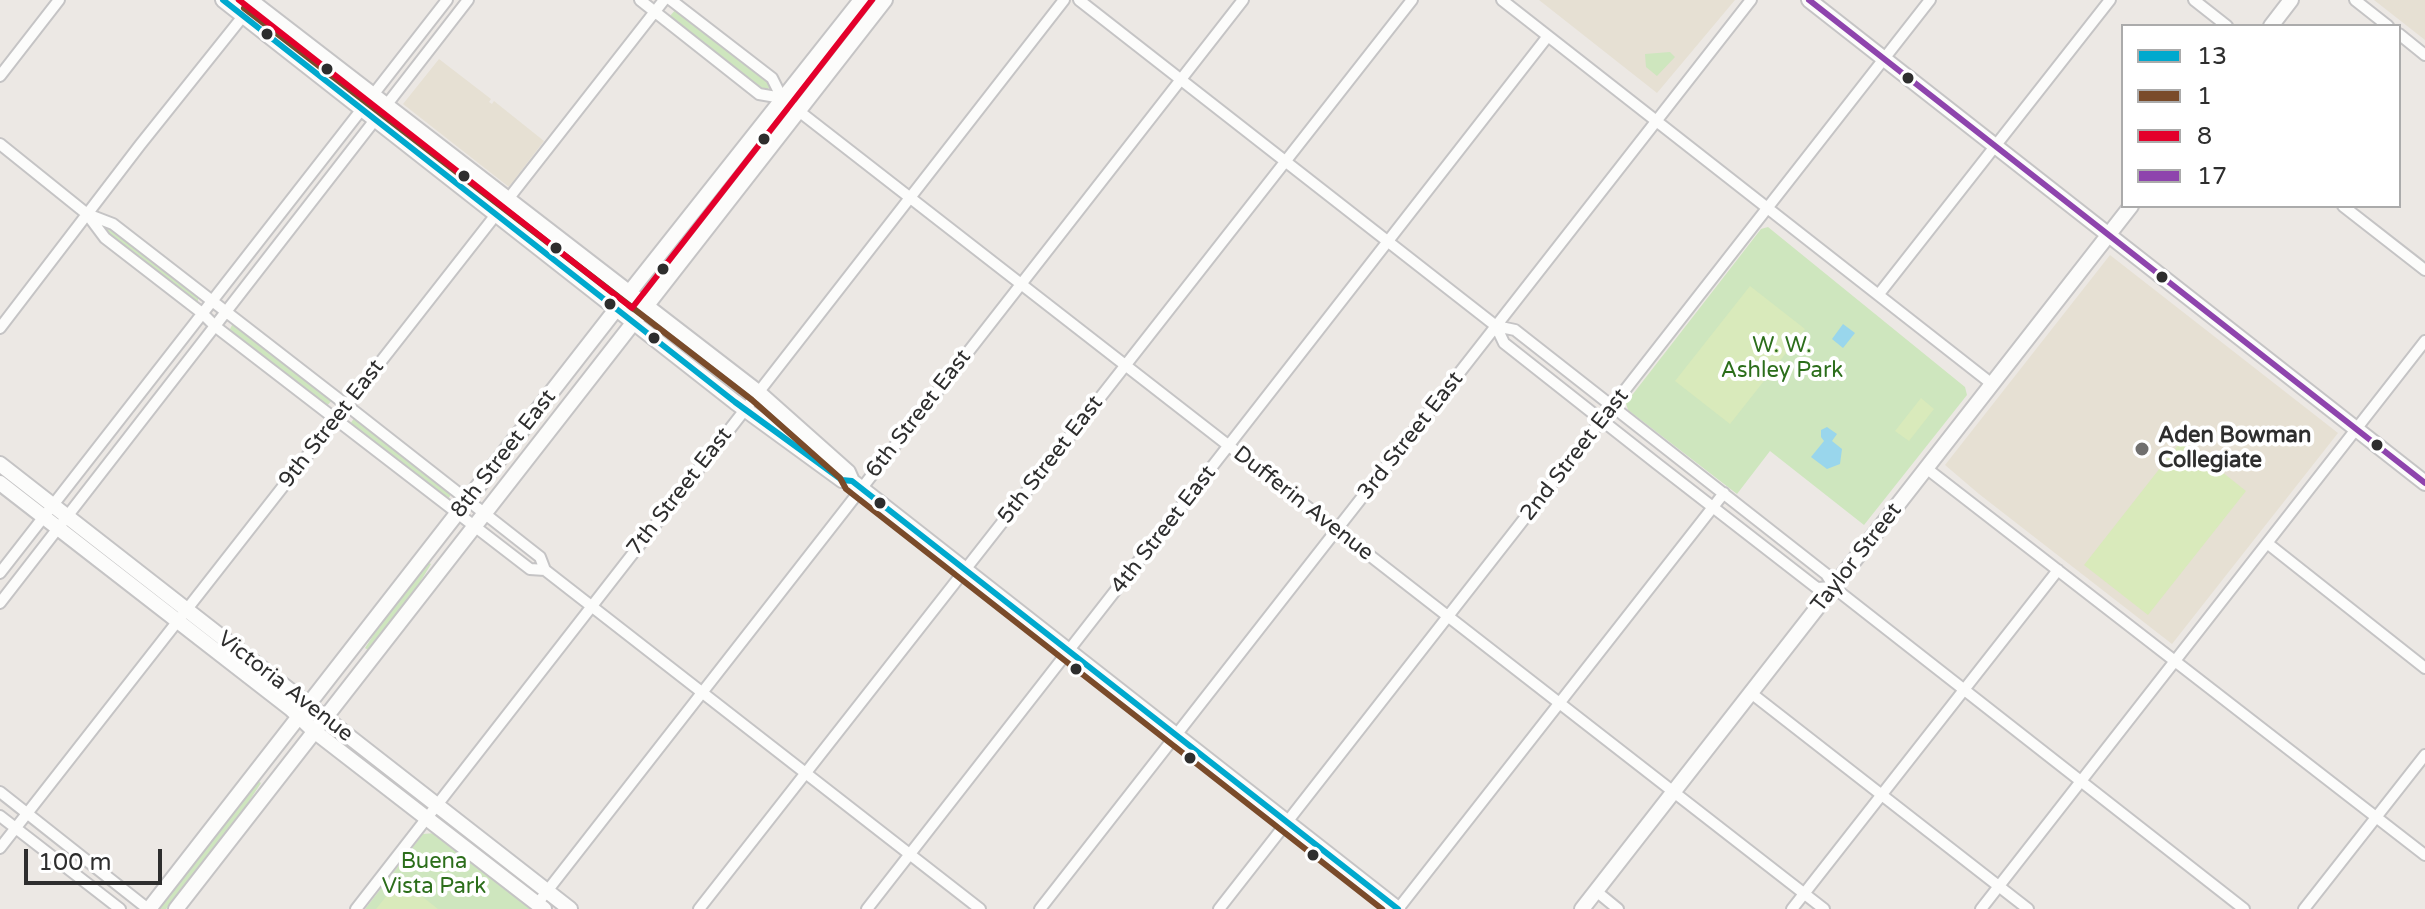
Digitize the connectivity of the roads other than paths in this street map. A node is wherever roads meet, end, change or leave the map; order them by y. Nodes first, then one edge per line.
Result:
1 (59, 0) edge
2 (223, 0) edge
3 (447, 0) edge
4 (468, 0) edge
5 (640, 0) edge
6 (664, 0) edge
7 (671, 0) edge
8 (861, 0) edge
9 (885, 0) edge
10 (1064, 0) edge
11 (1079, 0) edge
12 (1243, 0) edge
13 (1412, 0) edge
14 (1502, 0) edge
15 (1751, 0) edge
16 (1809, 0) edge
17 (1930, 0) edge
18 (2110, 0) edge
19 (2194, 0) edge
20 (2291, 0) edge
21 (2355, 0) edge
22 (254, 1) edge
23 (654, 12) junction
24 (244, 16) junction
25 (2224, 24) edge
26 (2273, 24) edge
27 (2385, 24) edge
28 (1548, 36) junction
29 (2401, 36) edge
30 (2425, 55) edge
31 (1884, 59) junction
32 (0, 76) edge
33 (1181, 80) junction
34 (373, 95) junction
35 (782, 98) junction
36 (386, 104) junction
37 (362, 109) junction
38 (798, 110) junction
39 (374, 119) junction
40 (1656, 121) junction
41 (0, 144) edge
42 (1996, 146) junction
43 (1286, 161) junction
44 (910, 196) junction
45 (508, 200) junction
46 (1767, 208) junction
47 (2129, 208) edge
48 (2346, 208) edge
49 (87, 214) junction
50 (496, 215) junction
51 (2109, 235) junction
52 (1389, 242) junction
53 (2425, 270) edge
54 (1021, 283) junction
55 (628, 294) junction
56 (1879, 294) junction
57 (212, 302) junction
58 (646, 307) junction
59 (617, 308) junction
60 (227, 312) junction
61 (202, 313) junction
62 (634, 322) junction
63 (1496, 326) junction
64 (216, 327) junction
65 (0, 328) edge
66 (2425, 341) edge
67 (1126, 366) junction
68 (1992, 384) junction
69 (758, 392) junction
70 (347, 406) junction
71 (1613, 407) junction
72 (745, 410) junction
73 (336, 420) junction
74 (1602, 420) junction
75 (2356, 429) junction
76 (1229, 446) junction
77 (0, 464) edge
78 (1926, 468) junction
79 (0, 483) edge
80 (2425, 483) edge
81 (857, 485) junction
82 (1724, 493) junction
83 (467, 500) junction
84 (1713, 507) junction
85 (48, 511) junction
86 (457, 514) junction
87 (484, 514) junction
88 (62, 522) junction
89 (474, 526) junction
90 (1337, 530) junction
91 (2267, 543) junction
92 (545, 570) junction
93 (965, 570) junction
94 (2058, 570) junction
95 (0, 573) edge
96 (1834, 587) junction
97 (0, 603) edge
98 (592, 606) junction
99 (183, 616) junction
100 (1447, 617) junction
101 (1069, 651) junction
102 (2176, 660) junction
103 (2425, 668) edge
104 (1964, 690) junction
105 (701, 692) junction
106 (1751, 693) junction
107 (1559, 703) junction
108 (303, 711) junction
109 (325, 718) junction
110 (314, 731) junction
111 (1176, 735) junction
112 (2425, 755) edge
113 (806, 773) junction
114 (2081, 781) junction
115 (0, 792) edge
116 (1673, 793) junction
117 (1881, 794) junction
118 (431, 812) junction
119 (27, 814) junction
120 (0, 816) edge
121 (2376, 816) junction
122 (1287, 822) junction
123 (16, 828) junction
124 (0, 848) edge
125 (910, 855) junction
126 (2425, 855) edge
127 (1999, 886) junction
128 (547, 891) junction
129 (1596, 891) junction
130 (1805, 894) junction
131 (541, 906) edge
132 (120, 909) edge
133 (148, 909) edge
134 (176, 909) edge
135 (356, 909) edge
136 (570, 909) edge
137 (699, 909) edge
138 (867, 909) edge
139 (980, 909) edge
140 (1040, 909) edge
141 (1219, 909) edge
142 (1398, 909) edge
143 (1582, 909) edge
144 (1618, 909) edge
145 (1792, 909) edge
146 (1824, 909) edge
147 (1981, 909) edge
148 (2028, 909) edge
149 (2244, 909) edge
150 (2304, 909) edge

1 - 32 street
2 - 24 main road
3 - 34 street
4 - 36 street
5 - 23 street, Dufferin Avenue
6 - 23 street, 9th Street East
7 - 35 street, Dufferin Avenue
8 - 35 main road, 8th Street East
9 - 38 main road, 8th Street East
10 - 44 street, 7th Street East
11 - 33 street
12 - 33 street, 6th Street East
13 - 43 street, 5th Street East
14 - 28 street
15 - 40 street, 3rd Street East
16 - 31 main road
17 - 31 street, 2nd Street East
18 - 42 street
19 - 25 street
20 - 26 main road
21 - 27 street
22 - 24 street
22 - 34 main road
23 - 35 street, Dufferin Avenue
23 - 45 street, 9th Street East
24 - 37 main road
24 - 49 street
28 - 40 street
28 - 52 street, 4th Street East
29 - 30 street
31 - 42 main road
31 - 46 street, 2nd Street East
33 - 43 street
33 - 54 street, 6th Street East
34 - 36 main road
34 - 37 street
35 - 38 street, Dufferin Avenue
35 - 55 main road, 8th Street East
36 - 39 street
36 - 45 main road
37 - 39 main road
37 - 57 street
38 - 44 street, Dufferin Avenue
38 - 58 main road, 8th Street East
39 - 50 main road
39 - 60 street
40 - 46 street
40 - 63 street, 3rd Street East
41 - 49 street
42 - 51 main road
42 - 56 street
43 - 52 street
43 - 67 street, 5th Street East
44 - 54 street, Dufferin Avenue
44 - 69 street, 7th Street East
45 - 50 street, 9th Street East
45 - 55 main road
46 - 56 street
46 - 71 street, 2nd Street East
47 - 51 main road, Taylor Street
48 - 53 street
49 - 57 street
49 - 61 street
49 - 65 street
50 - 59 main road
50 - 70 street, 9th Street East
51 - 68 main road, Taylor Street
51 - 75 main road
52 - 63 street
52 - 76 street, 4th Street East
54 - 67 street, Dufferin Avenue
54 - 81 street, 6th Street East
55 - 58 main road
55 - 59 main road, 8th Street East
56 - 68 street
57 - 60 street
57 - 61 street
58 - 62 main road, 8th Street East
58 - 69 main road
59 - 62 main road
59 - 83 main road, 8th Street East
60 - 64 street
60 - 70 street
61 - 64 street
61 - 85 street
62 - 72 main road
62 - 87 main road, 8th Street East
63 - 71 street
63 - 74 street
63 - 90 street, 3rd Street East
64 - 73 street
64 - 88 street
66 - 75 street
67 - 76 street, Dufferin Avenue
67 - 93 street, 5th Street East
68 - 78 main road, Taylor Street
69 - 72 street, 7th Street East
69 - 81 main road
70 - 73 street, 9th Street East
70 - 83 street
71 - 74 street, 2nd Street East
71 - 82 street
72 - 81 main road
72 - 98 street, 7th Street East
73 - 86 street
73 - 99 street, 9th Street East
74 - 84 street
74 - 100 street, 2nd Street East
75 - 80 main road
75 - 91 street
76 - 90 street, Dufferin Avenue
76 - 101 street, 4th Street East
77 - 85 main road, Victoria Avenue
78 - 94 street
78 - 96 main road, Taylor Street
79 - 85 main road, Victoria Avenue
81 - 93 main road
81 - 105 street, 6th Street East
82 - 84 street
82 - 96 street
83 - 86 main road, 8th Street East
83 - 87 street
84 - 96 street
84 - 107 street
85 - 88 main road, Victoria Avenue
85 - 95 street
86 - 89 street
86 - 108 main road, 8th Street East
87 - 89 main road, 8th Street East
87 - 92 street
88 - 97 street
88 - 99 main road, Victoria Avenue
89 - 92 street
89 - 109 main road, 8th Street East
90 - 100 street, Dufferin Avenue
90 - 111 street, 3rd Street East
91 - 102 street
91 - 103 street
92 - 98 street
93 - 101 main road
93 - 113 street, 5th Street East
94 - 102 street
94 - 104 street
96 - 104 street
96 - 106 main road, Taylor Street
98 - 105 street
98 - 118 street, 7th Street East
99 - 108 main road, Victoria Avenue
99 - 119 street, 9th Street East
100 - 107 street, Dufferin Avenue
100 - 122 street, 2nd Street East
101 - 111 main road
101 - 125 street, 4th Street East
102 - 114 street
102 - 121 street
104 - 114 street
104 - 117 street
105 - 113 street
105 - 128 street, 6th Street East
106 - 116 main road, Taylor Street
106 - 117 street
107 - 116 street, Dufferin Avenue
107 - 142 street
108 - 109 main road, Victoria Avenue
108 - 110 main road, Victoria Avenue
108 - 133 main road, 8th Street East
109 - 110 main road, 8th Street East
109 - 118 main road, Victoria Avenue
110 - 118 main road, Victoria Avenue
110 - 134 main road, 8th Street East
111 - 122 main road
111 - 140 street, 3rd Street East
112 - 121 street
113 - 125 street
113 - 137 street, 5th Street East
114 - 127 street
114 - 149 street
115 - 119 street
116 - 129 main road, Taylor Street
116 - 130 street, Dufferin Avenue
117 - 127 street
117 - 130 street
118 - 128 main road, Victoria Avenue
118 - 131 main road, Victoria Avenue
118 - 135 street, 7th Street East
119 - 123 street, 9th Street East
119 - 133 street
120 - 123 street
121 - 126 street
121 - 150 street
122 - 141 street, 2nd Street East
122 - 142 main road
123 - 124 street, 9th Street East
123 - 132 street
125 - 138 street, 4th Street East
125 - 139 street
127 - 147 street
127 - 148 street
128 - 131 street, 6th Street East
128 - 136 main road, Victoria Avenue
129 - 143 main road, Taylor Street
129 - 144 street
130 - 145 street
130 - 146 street, Dufferin Avenue

